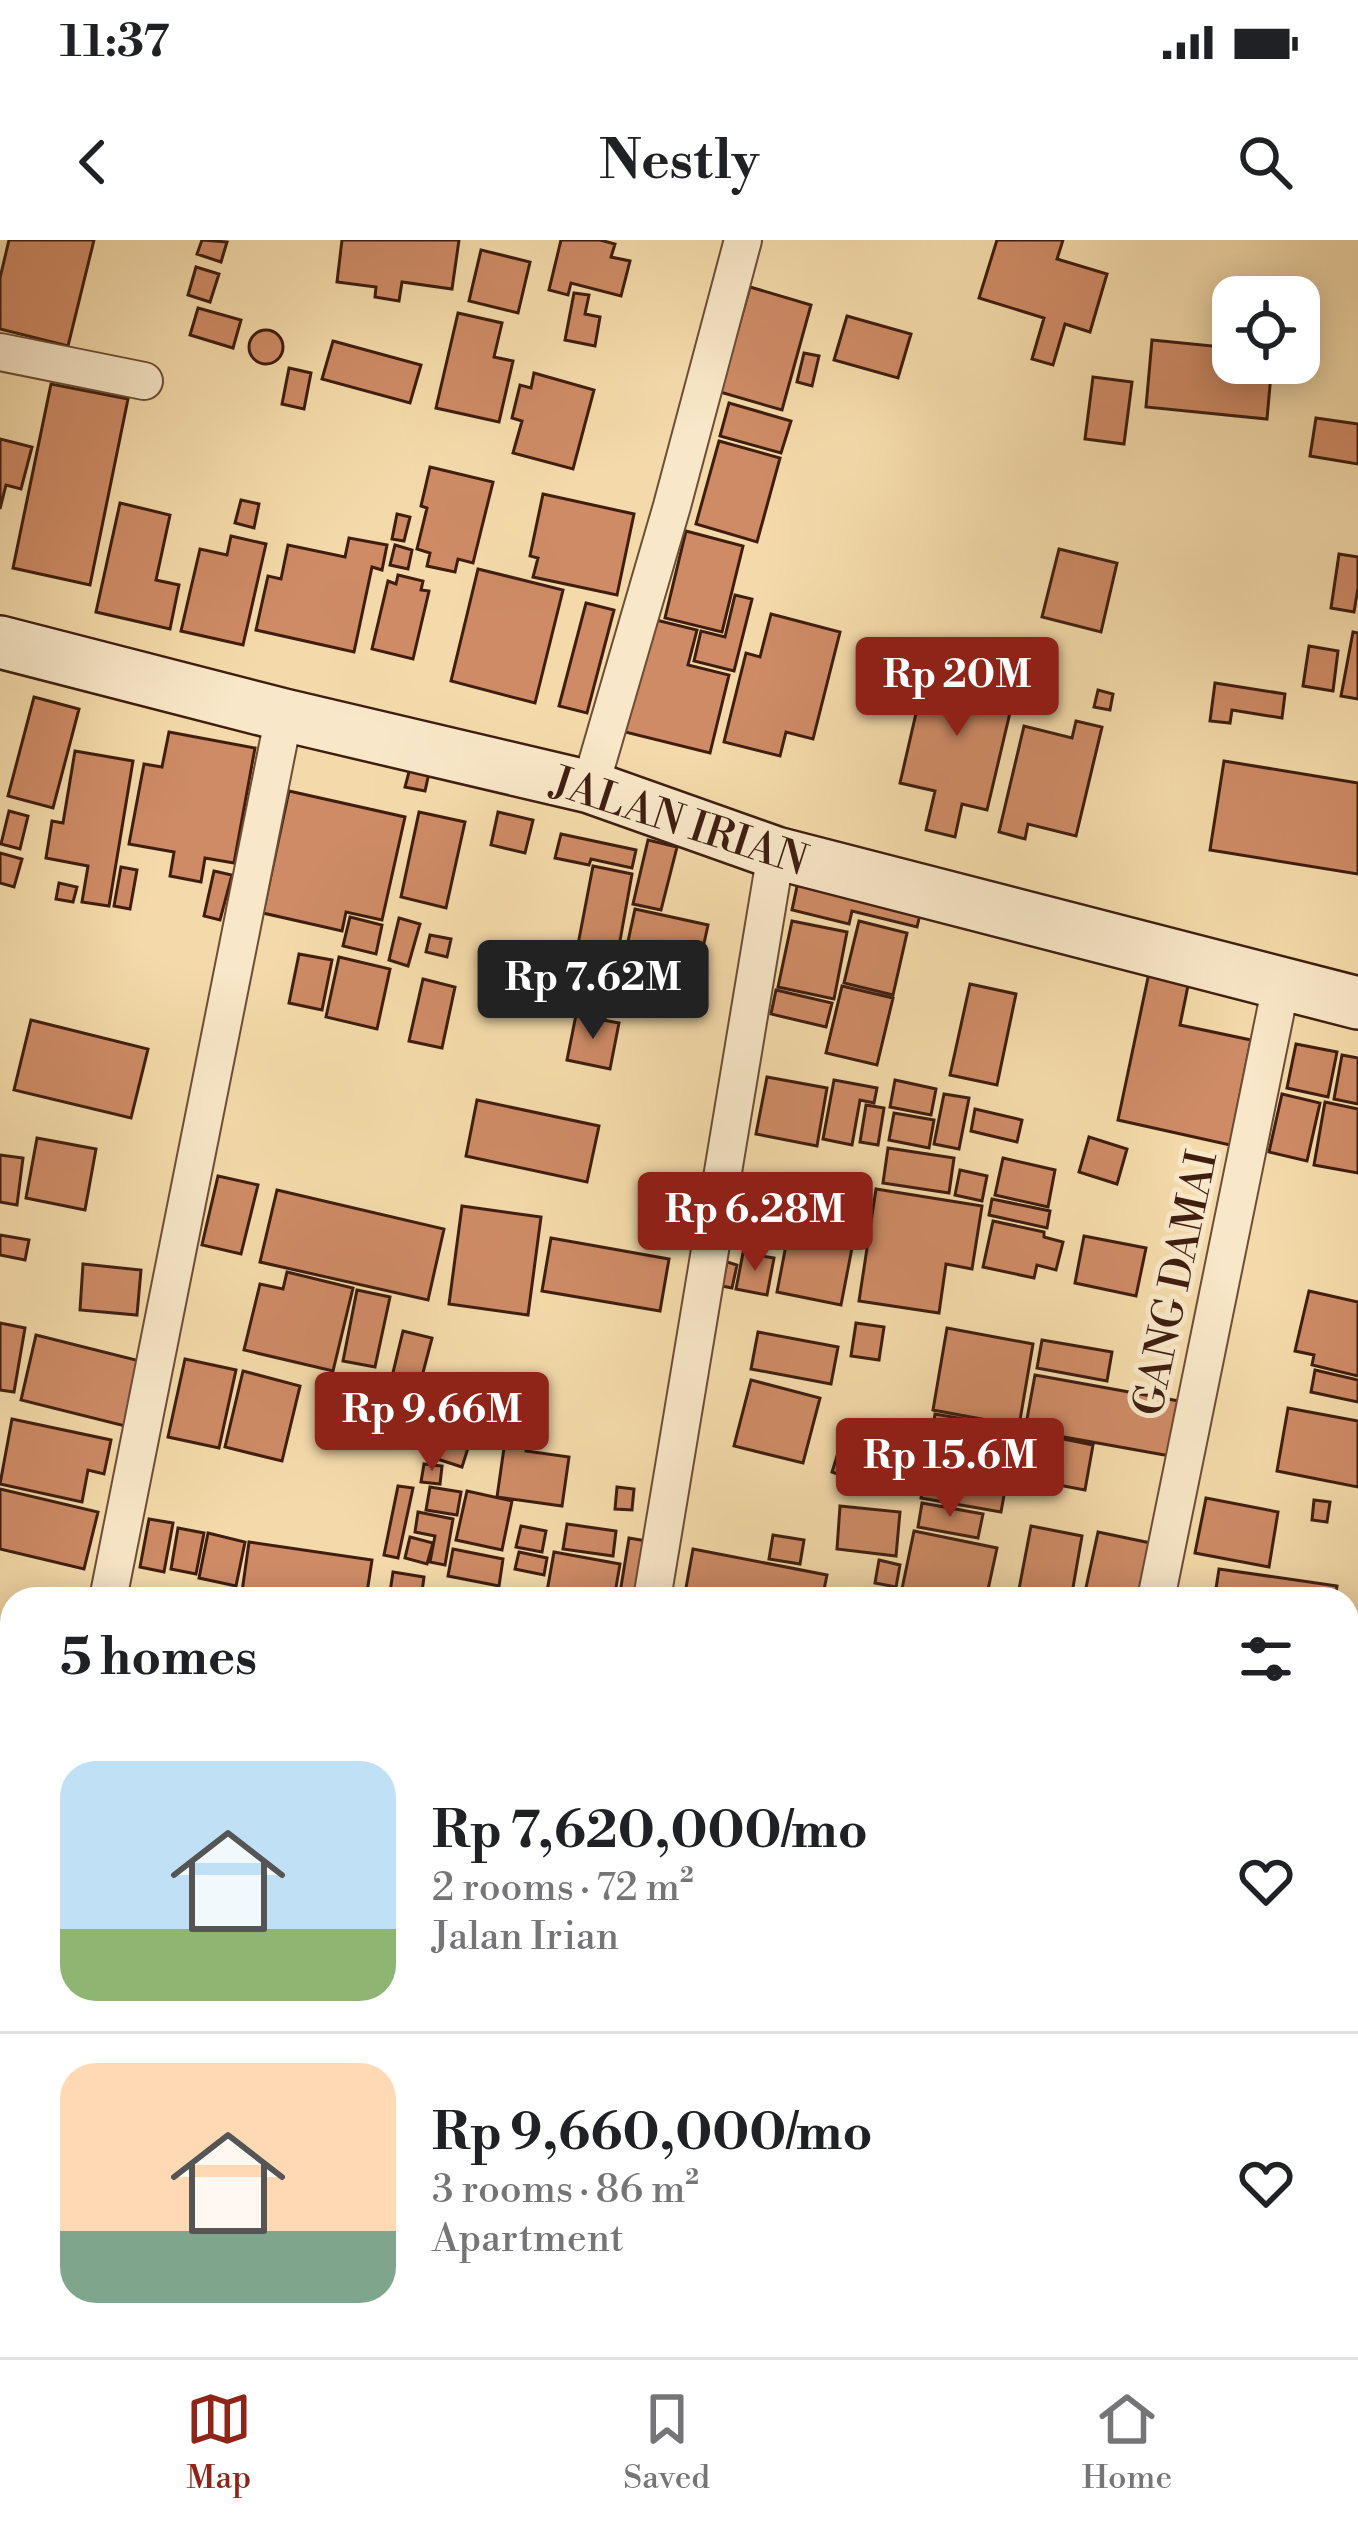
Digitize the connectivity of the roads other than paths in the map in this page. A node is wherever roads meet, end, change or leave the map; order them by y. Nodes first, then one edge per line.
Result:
1 (743, 240) edge
2 (0, 352) edge
3 (144, 381) dead end
4 (0, 642) edge
5 (284, 715) junction
6 (590, 787) junction
7 (776, 853) junction
8 (1281, 985) junction
9 (1358, 1003) edge
10 (110, 1587) edge
11 (654, 1587) edge
12 (1158, 1587) edge

1 - 6 street
2 - 3 street
4 - 5 main road, JALAN IRIAN
5 - 6 main road, JALAN IRIAN
5 - 10 street
6 - 7 main road, JALAN IRIAN
7 - 8 main road, JALAN IRIAN
7 - 11 street
8 - 9 main road, JALAN IRIAN
8 - 12 street, GANG DAMAI

